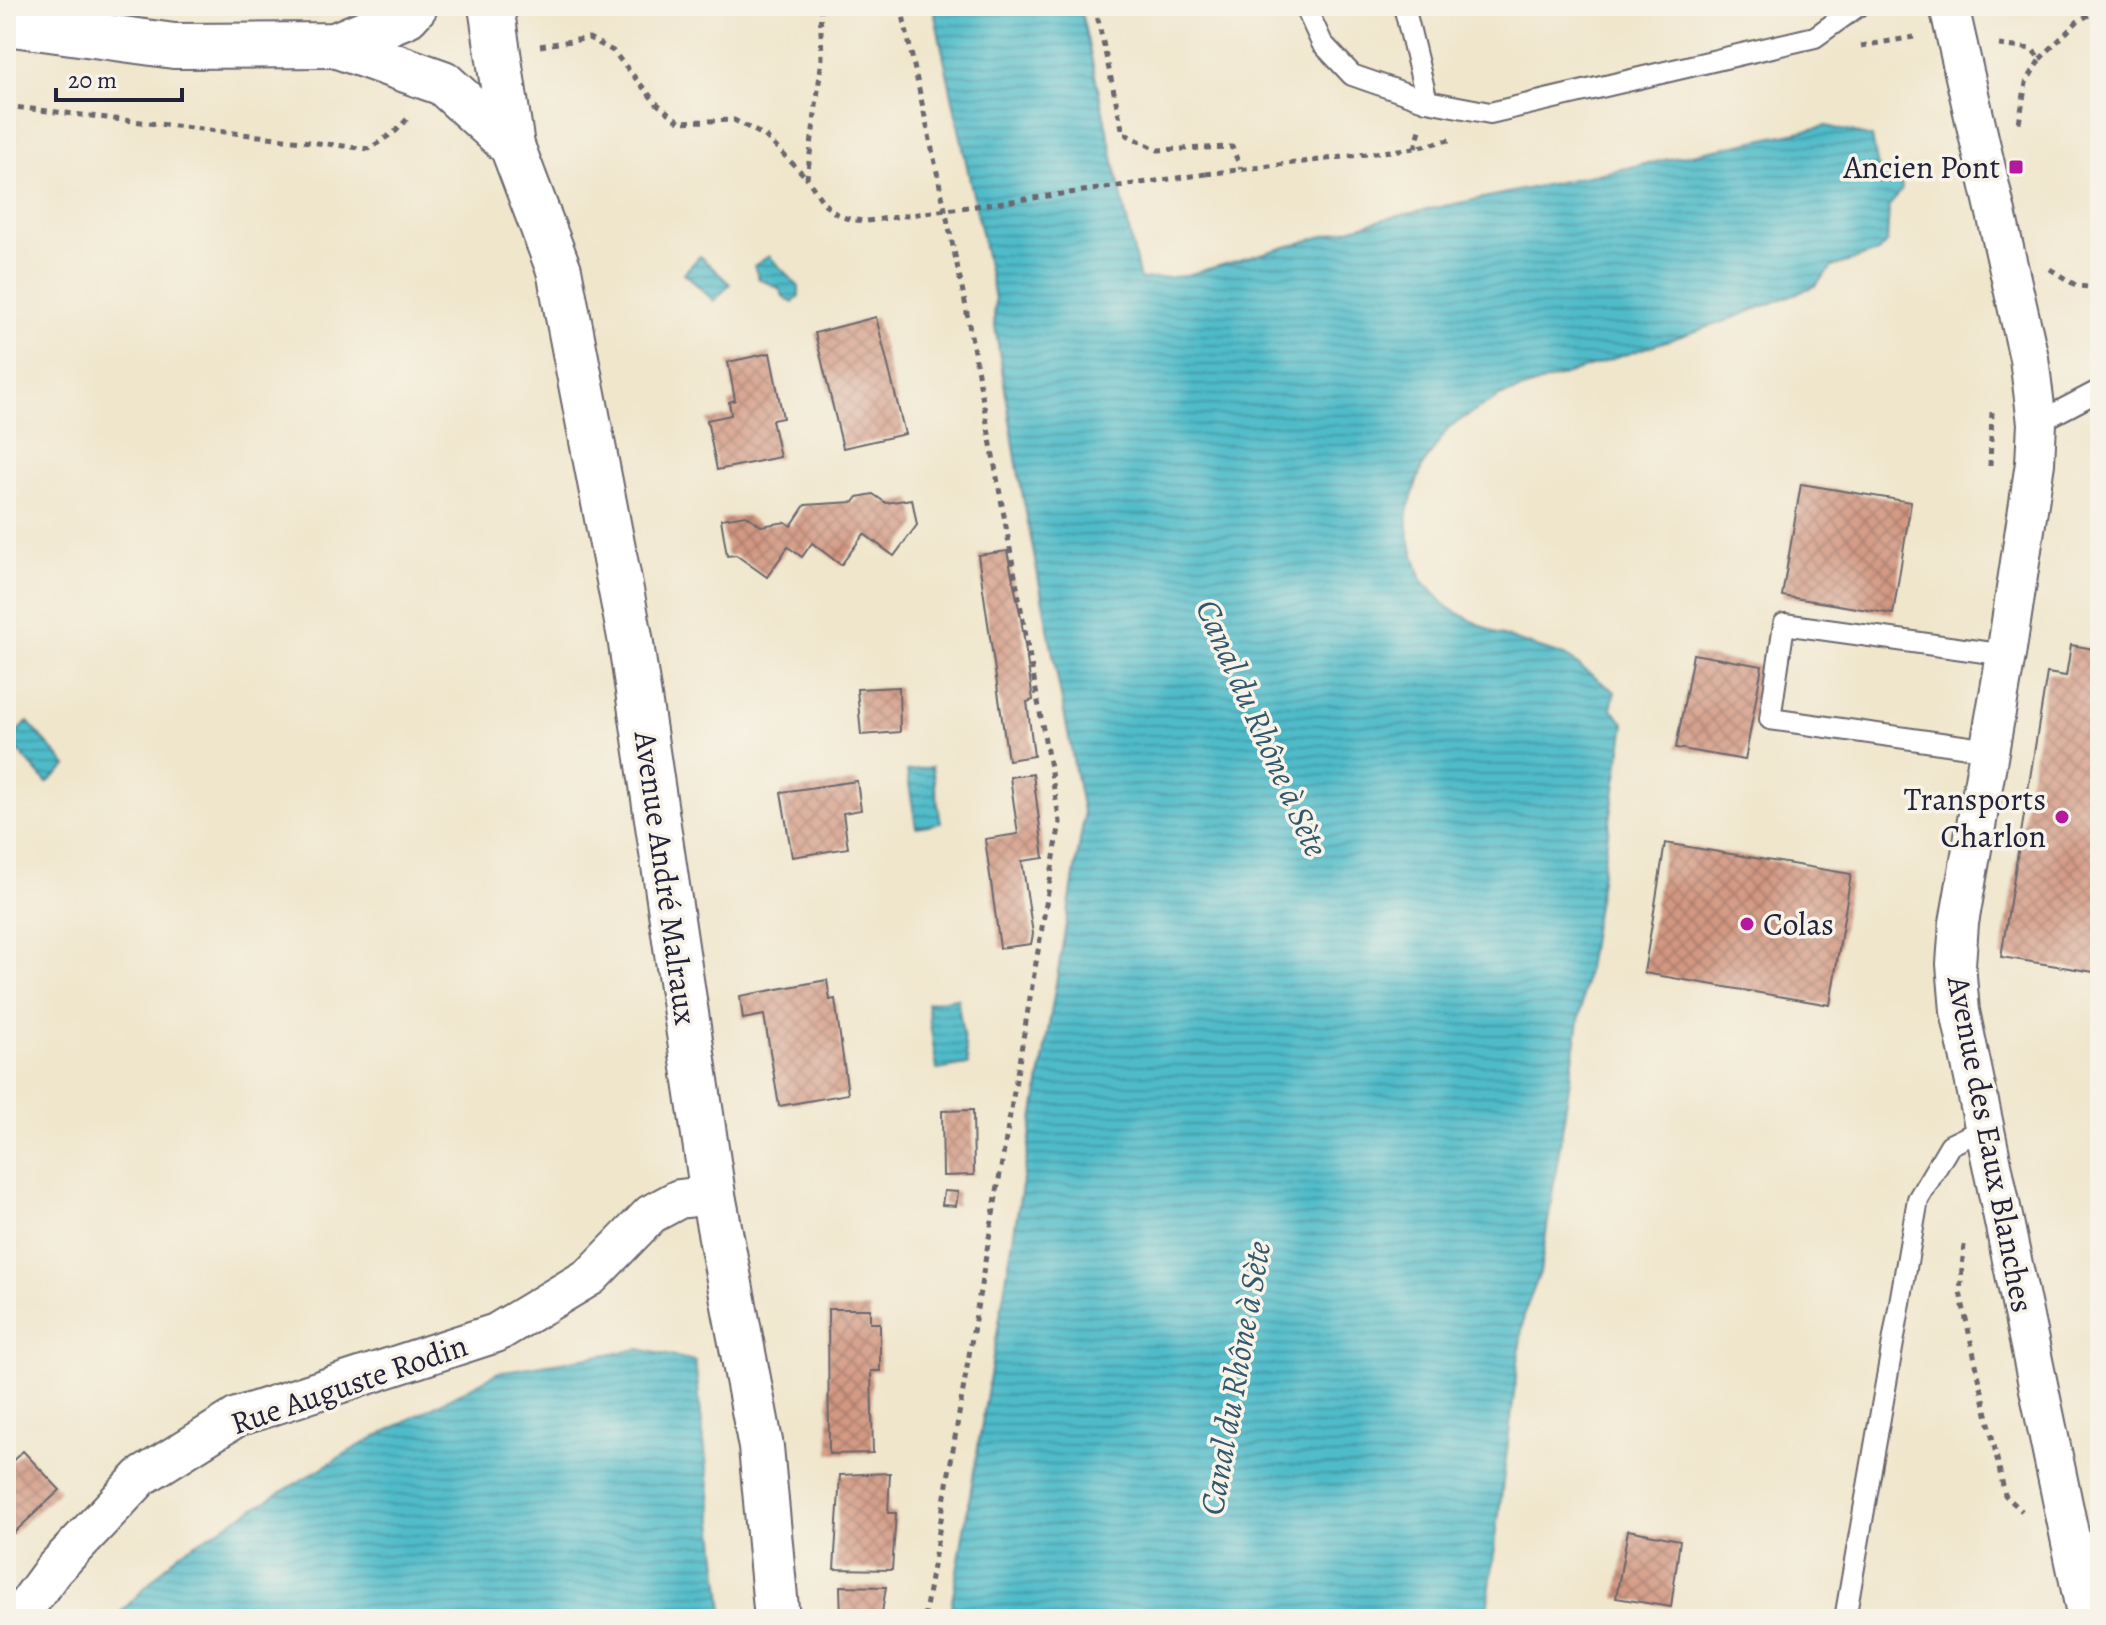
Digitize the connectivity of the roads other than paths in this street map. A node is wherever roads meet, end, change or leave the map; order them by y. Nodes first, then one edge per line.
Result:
1 (415, 6) edge
2 (491, 6) edge
3 (1305, 6) edge
4 (1404, 6) edge
5 (1858, 6) edge
6 (1953, 7) edge
7 (6, 23) edge
8 (335, 45) junction
9 (1427, 101) junction
10 (512, 146) junction
11 (2100, 390) edge
12 (2037, 423) junction
13 (2006, 655) junction
14 (1990, 750) junction
15 (1983, 1129) junction
16 (713, 1195) junction
17 (17, 1619) edge
18 (777, 1619) edge
19 (1845, 1619) edge
20 (2087, 1619) edge

1 - 8 main road
2 - 10 main road, Avenue André Malraux
3 - 9 lane
4 - 9 lane
5 - 9 lane
6 - 12 street, Avenue des Eaux Blanches
7 - 8 main road
8 - 10 main road, Avenue André Malraux
10 - 16 main road, Avenue André Malraux
11 - 12 lane
12 - 13 street, Avenue des Eaux Blanches
13 - 14 street, Avenue des Eaux Blanches
13 - 14 lane
14 - 15 street, Avenue des Eaux Blanches
15 - 19 lane
15 - 20 street, Avenue des Eaux Blanches
16 - 17 street, Rue Auguste Rodin
16 - 18 main road, Avenue André Malraux

